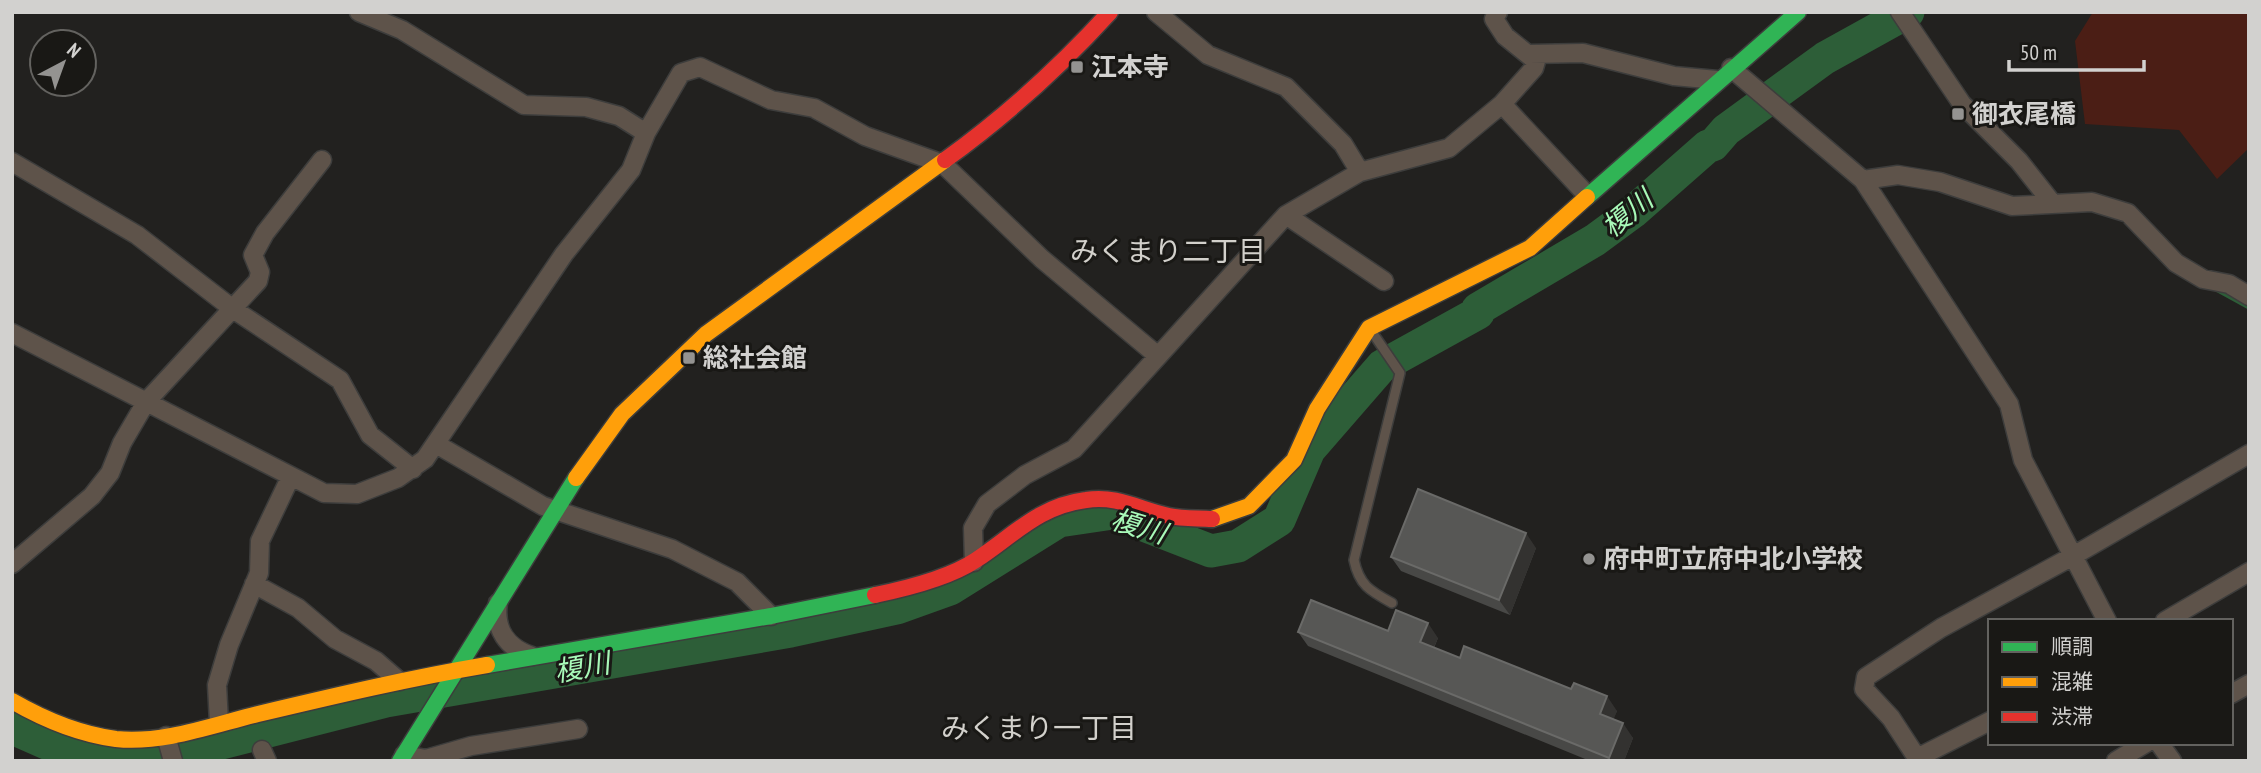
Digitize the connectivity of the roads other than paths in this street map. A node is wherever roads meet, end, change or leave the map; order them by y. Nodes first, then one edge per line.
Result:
1 (359, 12) edge
2 (1156, 12) edge
3 (1498, 12) edge
4 (1798, 12) edge
5 (1900, 12) edge
6 (1107, 13) edge
7 (1530, 54) junction
8 (1731, 68) junction
9 (1717, 80) junction
10 (1502, 104) junction
11 (646, 133) junction
12 (322, 160) dead end
13 (12, 163) edge
14 (943, 164) junction
15 (1360, 172) junction
16 (1863, 180) junction
17 (1587, 195) junction
18 (2053, 204) junction
19 (1286, 215) junction
20 (1384, 281) dead end
21 (2249, 296) edge
22 (233, 309) junction
23 (1369, 328) junction
24 (12, 333) edge
25 (1158, 356) junction
26 (146, 402) junction
27 (436, 444) junction
28 (2249, 454) edge
29 (413, 469) junction
30 (291, 476) junction
31 (556, 510) junction
32 (2073, 556) junction
33 (974, 562) junction
34 (12, 564) edge
35 (2249, 572) edge
36 (254, 584) junction
37 (498, 603) junction
38 (1392, 603) dead end
39 (771, 616) junction
40 (2106, 619) edge
41 (2168, 619) edge
42 (532, 656) junction
43 (454, 674) junction
44 (399, 681) junction
45 (2249, 684) edge
46 (2233, 693) edge
47 (12, 701) edge
48 (1988, 722) edge
49 (219, 723) junction
50 (578, 729) dead end
51 (166, 736) junction
52 (2143, 745) edge
53 (2160, 745) edge
54 (402, 758) edge
55 (1918, 760) edge
56 (173, 761) edge
57 (2116, 761) edge
58 (2172, 761) edge

1 - 11 street
2 - 15 street
3 - 7 street
4 - 8 street
5 - 18 street
6 - 14 street
7 - 9 street
7 - 10 street
8 - 9 street
8 - 16 street
9 - 17 street
10 - 15 street
10 - 17 street
11 - 14 street
11 - 27 street
12 - 22 street
13 - 22 street
14 - 25 street
14 - 31 street
15 - 19 street
16 - 18 street
16 - 32 street
17 - 23 street
18 - 21 street
19 - 20 street
19 - 25 street
22 - 26 street
22 - 29 street
23 - 33 street
23 - 38 lane
24 - 26 street
25 - 33 street
26 - 30 street
26 - 34 street
27 - 29 street
27 - 31 street
28 - 32 street
29 - 30 street
30 - 36 street
31 - 37 street
31 - 39 street
32 - 40 street
32 - 55 street
33 - 39 street
35 - 41 street
36 - 44 street
36 - 49 street
37 - 42 street
37 - 43 street
39 - 42 street
42 - 43 street
43 - 44 street
43 - 54 street
44 - 49 street
45 - 46 street
47 - 51 street
48 - 55 street
49 - 51 street
50 - 54 street
51 - 56 street
52 - 57 street
53 - 58 street

